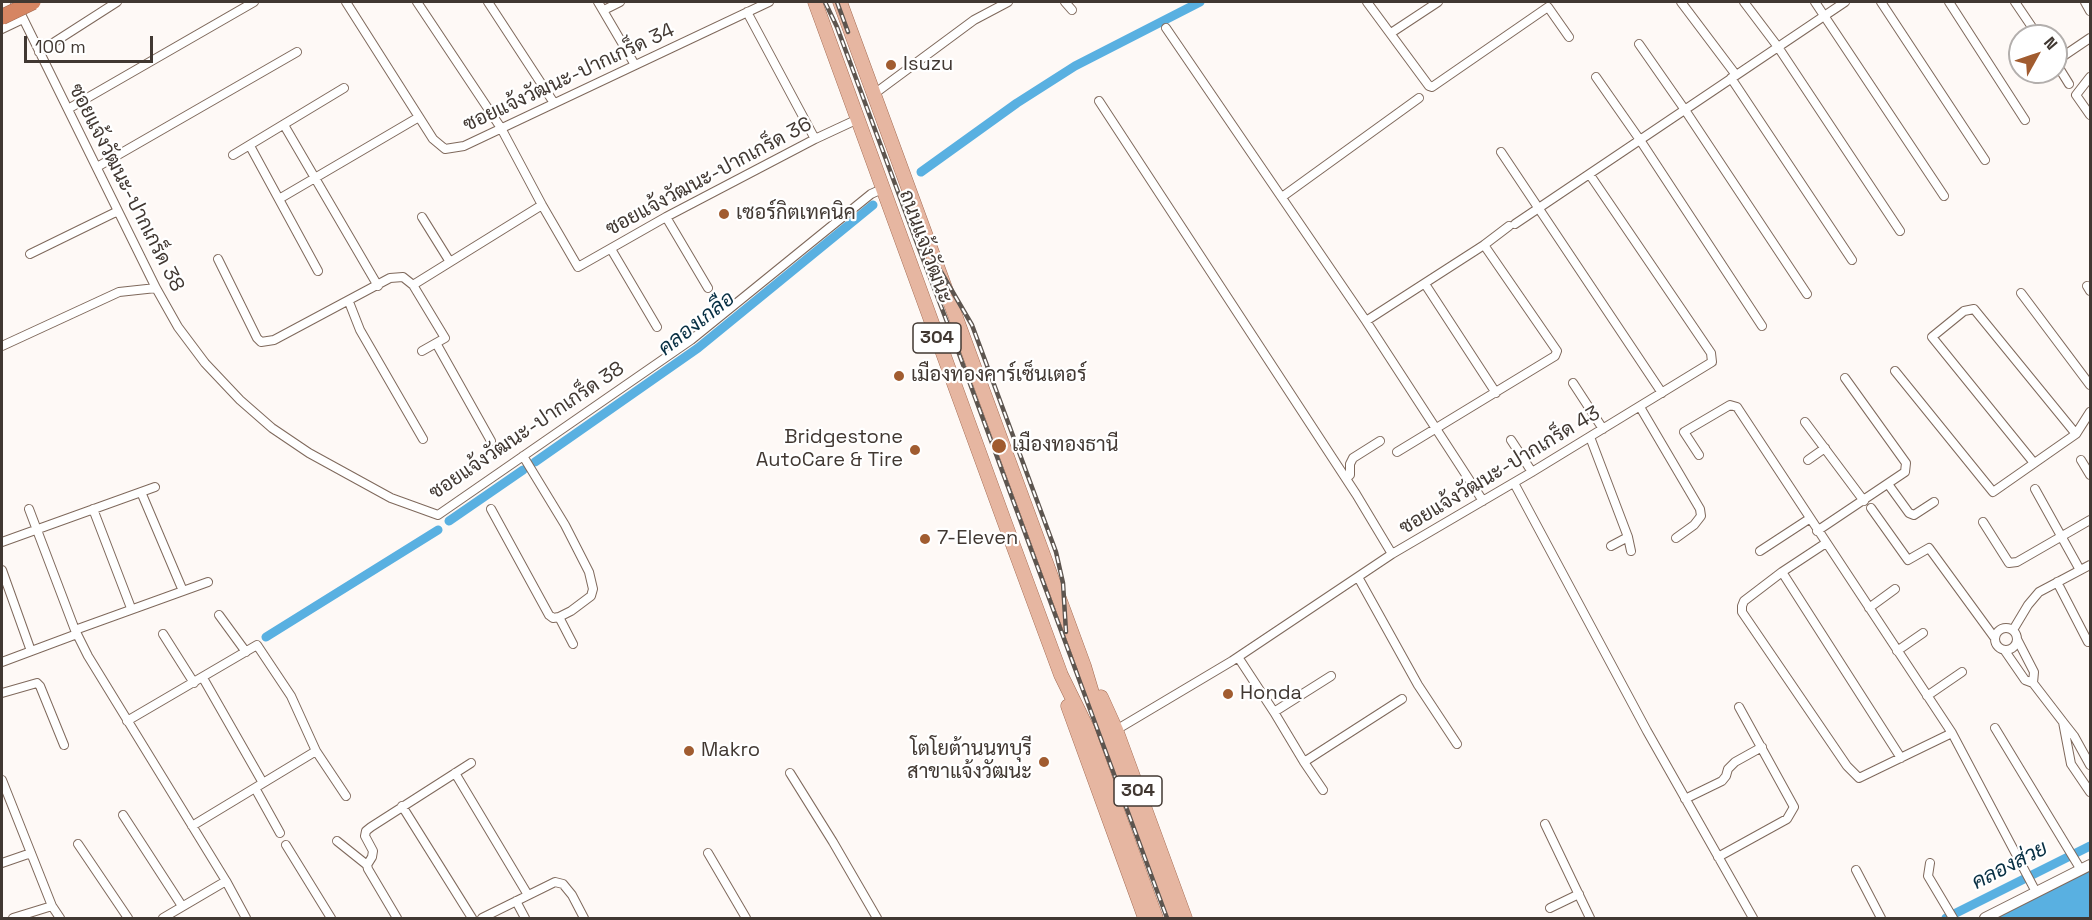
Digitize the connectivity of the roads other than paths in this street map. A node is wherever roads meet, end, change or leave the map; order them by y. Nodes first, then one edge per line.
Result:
1 (15, 2) edge
2 (33, 2) edge
3 (117, 2) edge
4 (254, 2) edge
5 (346, 2) edge
6 (417, 2) edge
7 (488, 2) edge
8 (598, 2) edge
9 (620, 2) edge
10 (769, 2) edge
11 (815, 2) edge
12 (840, 2) edge
13 (1008, 2) edge
14 (1065, 2) edge
15 (1367, 2) edge
16 (1438, 2) edge
17 (1681, 2) edge
18 (1744, 2) edge
19 (1815, 2) edge
20 (1845, 2) edge
21 (1881, 2) edge
22 (1949, 2) edge
23 (2015, 2) edge
24 (2085, 2) edge
25 (604, 10) junction
26 (1072, 10) dead end
27 (2091, 11) edge
28 (747, 12) junction
29 (1825, 16) junction
30 (2, 17) edge
31 (22, 19) junction
32 (2030, 24) edge
33 (1166, 28) dead end
34 (2, 29) edge
35 (1391, 33) junction
36 (1569, 37) dead end
37 (2091, 38) edge
38 (1639, 44) dead end
39 (1778, 46) junction
40 (39, 52) junction
41 (297, 52) dead end
42 (2068, 54) edge
43 (635, 65) junction
44 (1596, 77) dead end
45 (1734, 77) junction
46 (2091, 77) edge
47 (344, 88) dead end
48 (874, 94) junction
49 (1419, 98) dead end
50 (1099, 101) dead end
51 (554, 103) junction
52 (68, 109) junction
53 (1685, 110) junction
54 (2091, 115) edge
55 (419, 117) junction
56 (858, 119) junction
57 (2025, 120) dead end
58 (284, 125) junction
59 (501, 128) junction
60 (815, 139) junction
61 (1640, 140) junction
62 (250, 146) junction
63 (1501, 152) dead end
64 (233, 155) dead end
65 (1985, 160) dead end
66 (97, 167) junction
67 (1590, 175) junction
68 (316, 179) junction
69 (882, 189) junction
70 (1944, 196) dead end
71 (1282, 197) junction
72 (279, 199) junction
73 (542, 205) junction
74 (1539, 208) junction
75 (118, 211) junction
76 (422, 217) dead end
77 (666, 217) junction
78 (1900, 231) dead end
79 (1484, 244) junction
80 (611, 249) junction
81 (30, 254) dead end
82 (218, 259) dead end
83 (1852, 260) dead end
84 (450, 262) junction
85 (318, 271) dead end
86 (1425, 284) junction
87 (413, 285) junction
88 (378, 286) junction
89 (156, 288) junction
90 (708, 288) dead end
91 (2021, 293) dead end
92 (1807, 294) dead end
93 (350, 302) junction
94 (1366, 321) junction
95 (1762, 326) dead end
96 (657, 327) dead end
97 (436, 343) junction
98 (2, 346) edge
99 (422, 351) dead end
100 (1895, 371) dead end
101 (1845, 378) dead end
102 (1573, 383) dead end
103 (2091, 385) edge
104 (1496, 393) junction
105 (1662, 393) junction
106 (1640, 407) junction
107 (2091, 412) edge
108 (1805, 422) dead end
109 (1436, 428) junction
110 (1603, 429) junction
111 (2076, 434) junction
112 (1590, 437) junction
113 (423, 439) dead end
114 (1511, 440) dead end
115 (491, 441) dead end
116 (1380, 441) dead end
117 (1825, 448) junction
118 (1397, 452) dead end
119 (1699, 455) dead end
120 (524, 456) junction
121 (1808, 460) dead end
122 (2081, 460) dead end
123 (2034, 464) junction
124 (1532, 472) junction
125 (2091, 475) edge
126 (1346, 478) junction
127 (1514, 483) junction
128 (1888, 484) junction
129 (155, 488) dead end
130 (2035, 489) dead end
131 (141, 492) junction
132 (1483, 501) junction
133 (1934, 502) dead end
134 (1867, 504) junction
135 (29, 509) dead end
136 (93, 509) junction
137 (491, 509) dead end
138 (1809, 519) junction
139 (2091, 520) edge
140 (1983, 522) dead end
141 (35, 529) junction
142 (1817, 531) junction
143 (1628, 537) junction
144 (2061, 537) junction
145 (1676, 538) dead end
146 (2, 542) edge
147 (1826, 543) junction
148 (1611, 546) dead end
149 (1631, 551) dead end
150 (1760, 551) dead end
151 (1392, 554) junction
152 (2091, 565) edge
153 (2, 570) edge
154 (2079, 570) junction
155 (1782, 572) junction
156 (1358, 577) junction
157 (208, 582) dead end
158 (2056, 582) junction
159 (1896, 589) dead end
160 (183, 591) junction
161 (131, 608) junction
162 (1869, 608) junction
163 (219, 615) dead end
164 (559, 617) junction
165 (76, 632) junction
166 (1923, 633) dead end
167 (163, 634) dead end
168 (2015, 634) junction
169 (1994, 637) junction
170 (2088, 642) dead end
171 (573, 644) dead end
172 (31, 651) junction
173 (1898, 651) junction
174 (2005, 651) junction
175 (246, 652) junction
176 (1238, 657) junction
177 (2, 662) edge
178 (1084, 666) junction
179 (1962, 672) dead end
180 (1061, 675) junction
181 (1330, 676) dead end
182 (203, 678) junction
183 (194, 683) junction
184 (2033, 683) junction
185 (2, 693) edge
186 (1927, 696) junction
187 (1402, 699) dead end
188 (1739, 707) dead end
189 (1274, 712) junction
190 (128, 721) junction
191 (2063, 722) junction
192 (1995, 728) dead end
193 (1116, 730) junction
194 (1952, 733) junction
195 (1457, 744) dead end
196 (64, 745) dead end
197 (1762, 747) junction
198 (316, 751) junction
199 (1901, 758) junction
200 (1304, 762) junction
201 (471, 763) dead end
202 (2091, 765) edge
203 (455, 773) junction
204 (790, 773) dead end
205 (2, 780) edge
206 (259, 785) junction
207 (4, 790) edge
208 (1323, 790) dead end
209 (2091, 792) edge
210 (346, 796) dead end
211 (1685, 799) junction
212 (402, 806) junction
213 (123, 815) dead end
214 (1545, 824) dead end
215 (192, 826) junction
216 (280, 832) dead end
217 (337, 841) dead end
218 (78, 844) dead end
219 (286, 845) dead end
220 (31, 853) junction
221 (708, 853) dead end
222 (1718, 857) junction
223 (2, 863) edge
224 (1930, 863) dead end
225 (367, 865) junction
226 (2082, 866) edge
227 (1856, 870) dead end
228 (226, 881) junction
229 (2034, 889) junction
230 (1579, 894) junction
231 (528, 895) junction
232 (516, 901) junction
233 (52, 906) junction
234 (182, 906) junction
235 (1550, 908) dead end
236 (1951, 915) edge
237 (13, 918) edge
238 (60, 918) edge
239 (128, 918) edge
240 (163, 918) edge
241 (246, 918) edge
242 (332, 918) edge
243 (397, 918) edge
244 (472, 918) edge
245 (482, 918) edge
246 (525, 918) edge
247 (584, 918) edge
248 (746, 918) edge
249 (877, 918) edge
250 (1145, 918) edge
251 (1156, 918) edge
252 (1175, 918) edge
253 (1185, 918) edge
254 (1590, 918) edge
255 (1753, 918) edge
256 (1881, 918) edge
257 (1986, 918) edge

1 - 31 street, ซอยแจ้งวัฒนะ-ปากเกร็ด 38
2 - 30 highway, bridge
3 - 40 street
4 - 52 street
5 - 55 street, ซอยแจ้งวัฒนะ-ปากเกร็ด 34
6 - 59 street
7 - 51 street
8 - 25 street
9 - 25 street
10 - 28 street, ซอยแจ้งวัฒนะ-ปากเกร็ด 34
11 - 56 main road, ถนนแจ้งวัฒนะ / 304
12 - 48 main road, ถนนแจ้งวัฒนะ / 304
13 - 48 street
14 - 26 street
15 - 35 street
16 - 35 street
17 - 45 street
18 - 39 street
19 - 29 street
20 - 29 street
21 - 65 street
22 - 57 street
23 - 32 street
24 - 27 street
25 - 43 street
28 - 43 street, ซอยแจ้งวัฒนะ-ปากเกร็ด 34
28 - 60 street
29 - 39 street
29 - 70 street
31 - 34 street
31 - 40 street, ซอยแจ้งวัฒนะ-ปากเกร็ด 38
33 - 71 street
35 - 36 street
37 - 42 street
38 - 53 street
39 - 45 street
39 - 78 street
40 - 52 street, ซอยแจ้งวัฒนะ-ปากเกร็ด 38
41 - 66 street
43 - 51 street, ซอยแจ้งวัฒนะ-ปากเกร็ด 34
44 - 61 street
45 - 53 street
45 - 83 street
46 - 54 street
47 - 58 street
48 - 178 main road, ถนนแจ้งวัฒนะ / 304
49 - 71 street
50 - 126 street
51 - 59 street, ซอยแจ้งวัฒนะ-ปากเกร็ด 34
52 - 66 street, ซอยแจ้งวัฒนะ-ปากเกร็ด 38
53 - 61 street
53 - 92 street
55 - 59 street, ซอยแจ้งวัฒนะ-ปากเกร็ด 34
55 - 68 street
56 - 60 street, ซอยแจ้งวัฒนะ-ปากเกร็ด 36
56 - 69 main road, ถนนแจ้งวัฒนะ / 304
58 - 62 street
58 - 68 street
59 - 73 street
60 - 77 street, ซอยแจ้งวัฒนะ-ปากเกร็ด 36
61 - 67 street
61 - 95 street
62 - 64 street
62 - 72 street
63 - 74 street
66 - 75 street, ซอยแจ้งวัฒนะ-ปากเกร็ด 38
67 - 74 street
67 - 105 street, ซอยแจ้งวัฒนะ-ปากเกร็ด 43
68 - 72 street
68 - 88 street
69 - 120 street, ซอยแจ้งวัฒนะ-ปากเกร็ด 38
69 - 180 main road, ถนนแจ้งวัฒนะ / 304
71 - 94 street
72 - 85 street
73 - 80 street, ซอยแจ้งวัฒนะ-ปากเกร็ด 36
73 - 84 street
74 - 79 street
74 - 105 street
75 - 81 street
75 - 89 street, ซอยแจ้งวัฒนะ-ปากเกร็ด 38
76 - 84 street
77 - 80 street, ซอยแจ้งวัฒนะ-ปากเกร็ด 36
77 - 90 street
79 - 86 street
79 - 104 street
80 - 96 street
82 - 93 street
84 - 87 street
86 - 94 street
86 - 104 street
87 - 88 street
87 - 97 street
88 - 93 street
89 - 98 street
89 - 120 street, ซอยแจ้งวัฒนะ-ปากเกร็ด 38
91 - 103 street
93 - 113 street
94 - 109 street
97 - 99 street
97 - 115 street
100 - 123 street
101 - 128 street
102 - 110 street
104 - 109 street
105 - 106 street, ซอยแจ้งวัฒนะ-ปากเกร็ด 43
106 - 110 street, ซอยแจ้งวัฒนะ-ปากเกร็ด 43
106 - 145 street
107 - 111 street
108 - 117 street
109 - 118 street
109 - 132 street
110 - 112 street, ซอยแจ้งวัฒนะ-ปากเกร็ด 43
111 - 123 street
111 - 123 street
112 - 124 street, ซอยแจ้งวัฒนะ-ปากเกร็ด 43
112 - 143 street
114 - 124 street
116 - 126 street
117 - 121 street
117 - 134 street
119 - 138 street
120 - 164 street
122 - 125 street
124 - 127 street, ซอยแจ้งวัฒนะ-ปากเกร็ด 43
126 - 151 street
127 - 132 street, ซอยแจ้งวัฒนะ-ปากเกร็ด 43
127 - 211 street
128 - 133 street
128 - 134 street
129 - 131 street
130 - 144 street
131 - 136 street
131 - 160 street
132 - 151 street, ซอยแจ้งวัฒนะ-ปากเกร็ด 43
134 - 142 street
134 - 169 street
135 - 141 street
136 - 141 street
136 - 161 street
137 - 164 street
138 - 142 street
138 - 150 street
139 - 144 street
140 - 144 street
141 - 146 street
141 - 165 street
142 - 147 street
143 - 148 street
143 - 149 street
144 - 154 street
147 - 155 street
147 - 162 street
151 - 156 street, ซอยแจ้งวัฒนะ-ปากเกร็ด 43
152 - 154 street
153 - 172 street
154 - 158 street
155 - 199 street
155 - 199 street
156 - 176 street, ซอยแจ้งวัฒนะ-ปากเกร็ด 43
156 - 195 street
157 - 160 street
158 - 168 street
158 - 170 street
159 - 162 street
160 - 161 street
161 - 165 street
162 - 173 street
163 - 175 street
164 - 171 street
165 - 172 street
165 - 190 street
166 - 173 street
167 - 183 street
168 - 169 street
168 - 174 street
168 - 184 street
169 - 174 street
172 - 177 street
173 - 186 street
174 - 184 street
175 - 182 street
175 - 198 street
176 - 189 street
176 - 193 street, ซอยแจ้งวัฒนะ-ปากเกร็ด 43
178 - 193 main road, ถนนแจ้งวัฒนะ / 304
178 - 252 main road, ถนนแจ้งวัฒนะ / 304
179 - 186 street
180 - 250 main road, ถนนแจ้งวัฒนะ / 304
180 - 251 main road, ถนนแจ้งวัฒนะ / 304
181 - 189 street
182 - 183 street
182 - 206 street
183 - 190 street
184 - 191 street
185 - 196 street
186 - 194 street
187 - 200 street
188 - 197 street
189 - 200 street
190 - 215 street
191 - 202 street
191 - 209 street
192 - 226 street
193 - 253 main road, ถนนแจ้งวัฒนะ / 304
194 - 199 street
194 - 229 street
197 - 211 street
197 - 222 street
198 - 206 street
198 - 210 street
200 - 208 street
201 - 203 street
203 - 212 street
203 - 231 street
204 - 249 street
205 - 207 street
206 - 215 street
206 - 216 street
207 - 220 street
211 - 222 street
212 - 225 street
212 - 244 street
213 - 234 street
214 - 230 street
215 - 228 street
217 - 225 street
218 - 239 street
219 - 242 street
220 - 223 street
220 - 233 street
221 - 248 street
222 - 255 street
224 - 236 street
225 - 243 street
226 - 229 street
227 - 256 street
228 - 234 street
228 - 241 street
229 - 257 street
230 - 235 street
230 - 254 street
231 - 232 street
231 - 247 street
232 - 245 street
232 - 246 street
233 - 237 street
233 - 238 street
234 - 240 street

